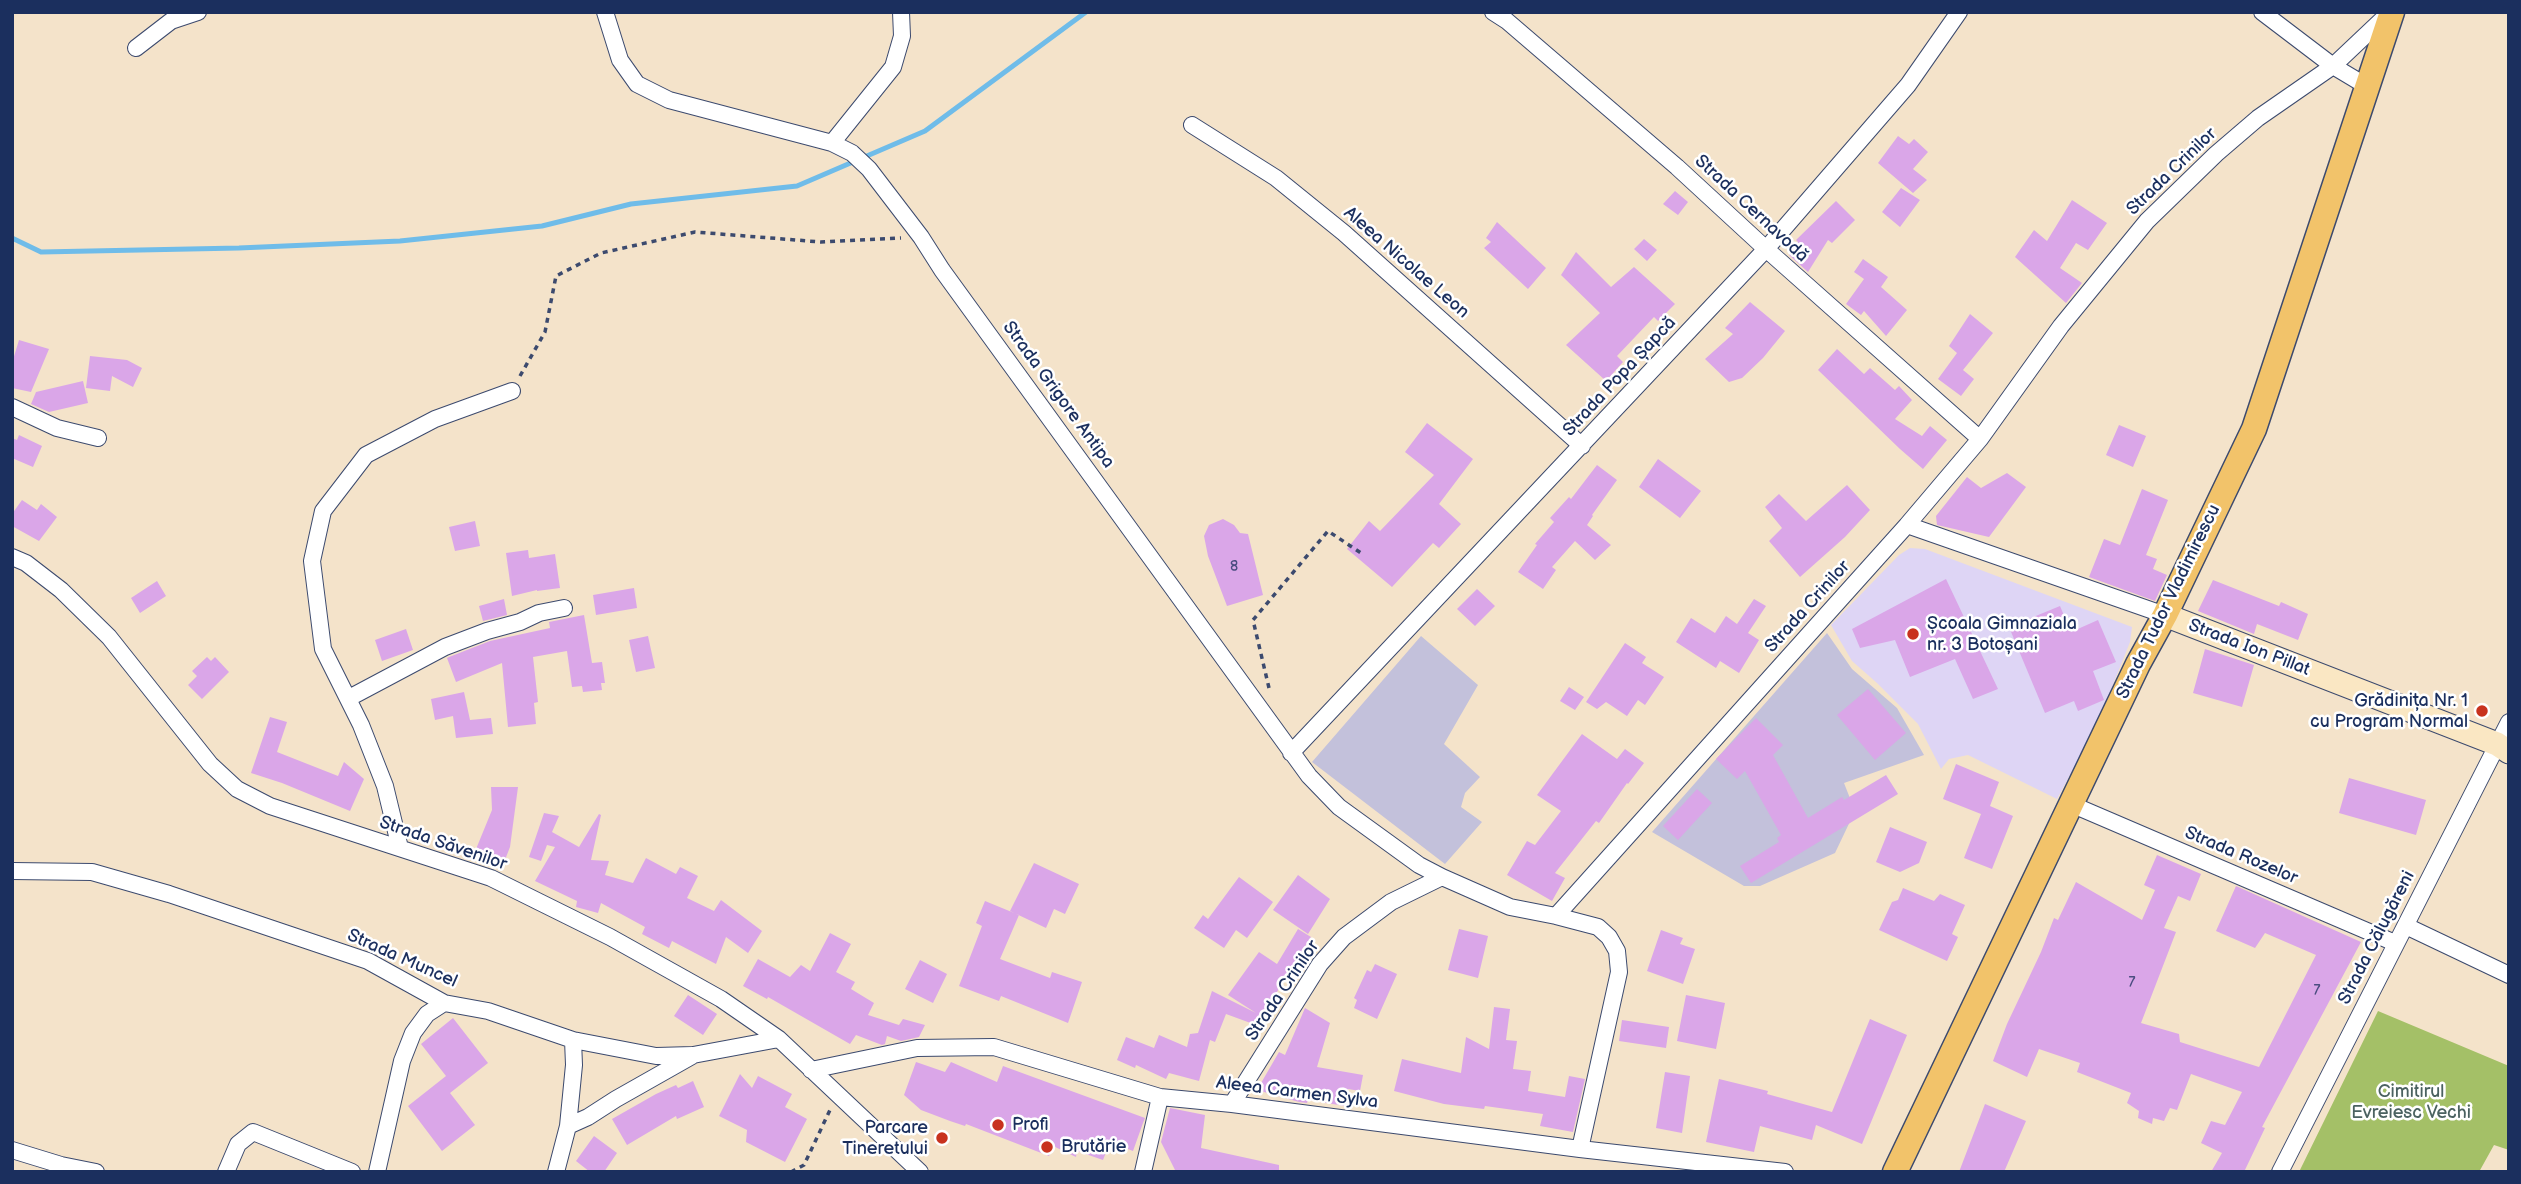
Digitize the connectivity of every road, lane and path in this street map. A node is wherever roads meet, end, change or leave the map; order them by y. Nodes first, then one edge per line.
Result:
1 (198, 12) edge
2 (605, 12) edge
3 (901, 12) edge
4 (1493, 12) edge
5 (1959, 12) edge
6 (2262, 12) edge
7 (2391, 12) edge
8 (136, 48) dead end
9 (2333, 66) junction
10 (2368, 87) junction
11 (1192, 125) dead end
12 (832, 143) junction
13 (921, 237) junction
14 (1766, 249) junction
15 (512, 391) joint
16 (12, 407) edge
17 (98, 438) dead end
18 (1980, 439) junction
19 (1582, 446) junction
20 (1907, 525) junction
21 (1361, 553) dead end
22 (12, 557) edge
23 (564, 608) dead end
24 (2165, 615) junction
25 (1270, 696) dead end
26 (349, 698) junction
27 (2509, 722) edge
28 (2503, 748) edge
29 (1291, 753) junction
30 (2073, 805) junction
31 (400, 848) junction
32 (12, 871) edge
33 (1442, 877) junction
34 (1556, 916) junction
35 (2406, 926) junction
36 (2395, 943) junction
37 (2509, 975) edge
38 (444, 1003) junction
39 (779, 1039) junction
40 (573, 1040) junction
41 (693, 1055) junction
42 (811, 1070) junction
43 (837, 1095) junction
44 (1160, 1097) junction
45 (1232, 1104) junction
46 (568, 1126) junction
47 (1580, 1149) junction
48 (12, 1150) edge
49 (96, 1172) edge
50 (226, 1172) edge
51 (352, 1172) edge
52 (377, 1172) edge
53 (555, 1172) edge
54 (791, 1172) edge
55 (920, 1172) edge
56 (1143, 1172) edge
57 (1785, 1172) edge
58 (1895, 1172) edge
59 (2280, 1172) edge

1 - 8 street
2 - 12 street, Strada Grigore Antipa
3 - 12 street
4 - 14 street, Strada Cernavodă
5 - 14 street, Strada Popa Șapcă
6 - 9 street
7 - 9 street, Strada Crinilor
7 - 10 main road, Strada Tudor Vladimirescu
9 - 10 street
9 - 18 street, Strada Crinilor
10 - 24 main road, Strada Tudor Vladimirescu
11 - 19 street, Aleea Nicolae Leon
12 - 13 street, Strada Grigore Antipa
13 - 15 path
13 - 29 street, Strada Grigore Antipa
14 - 18 street, Strada Cernavodă
14 - 19 street, Strada Popa Șapcă
15 - 26 street
16 - 17 street
18 - 20 street, Strada Crinilor
19 - 29 street, Strada Popa Șapcă
20 - 24 street, Strada Ion Pillat
20 - 34 street, Strada Crinilor
21 - 25 path
22 - 31 street, Strada Săvenilor
23 - 26 street
24 - 28 main road, Strada Ion Pillat
24 - 30 main road, Strada Tudor Vladimirescu
26 - 31 street
27 - 28 street, Strada Călugăreni
28 - 35 street, Strada Călugăreni
29 - 33 street, Strada Grigore Antipa
30 - 36 street, Strada Rozelor
30 - 58 main road, Strada Tudor Vladimirescu
31 - 39 street, Strada Săvenilor
32 - 38 street, Strada Muncel
33 - 34 street
33 - 45 street, Strada Crinilor
34 - 47 street
35 - 36 street, Strada Călugăreni
35 - 37 street
36 - 59 street, Strada Călugăreni
38 - 40 street, Strada Muncel
38 - 52 street
39 - 41 street, Strada Muncel
39 - 42 street, Strada Săvenilor
40 - 41 street, Strada Muncel
40 - 46 street
41 - 46 street
42 - 43 street, Strada Săvenilor
42 - 44 street, Aleea Carmen Sylva
43 - 54 path
43 - 55 street, Strada Săvenilor
44 - 45 street, Aleea Carmen Sylva
44 - 56 street
45 - 47 street, Aleea Carmen Sylva
46 - 53 street
47 - 57 street, Aleea Carmen Sylva
48 - 49 street
50 - 51 street

